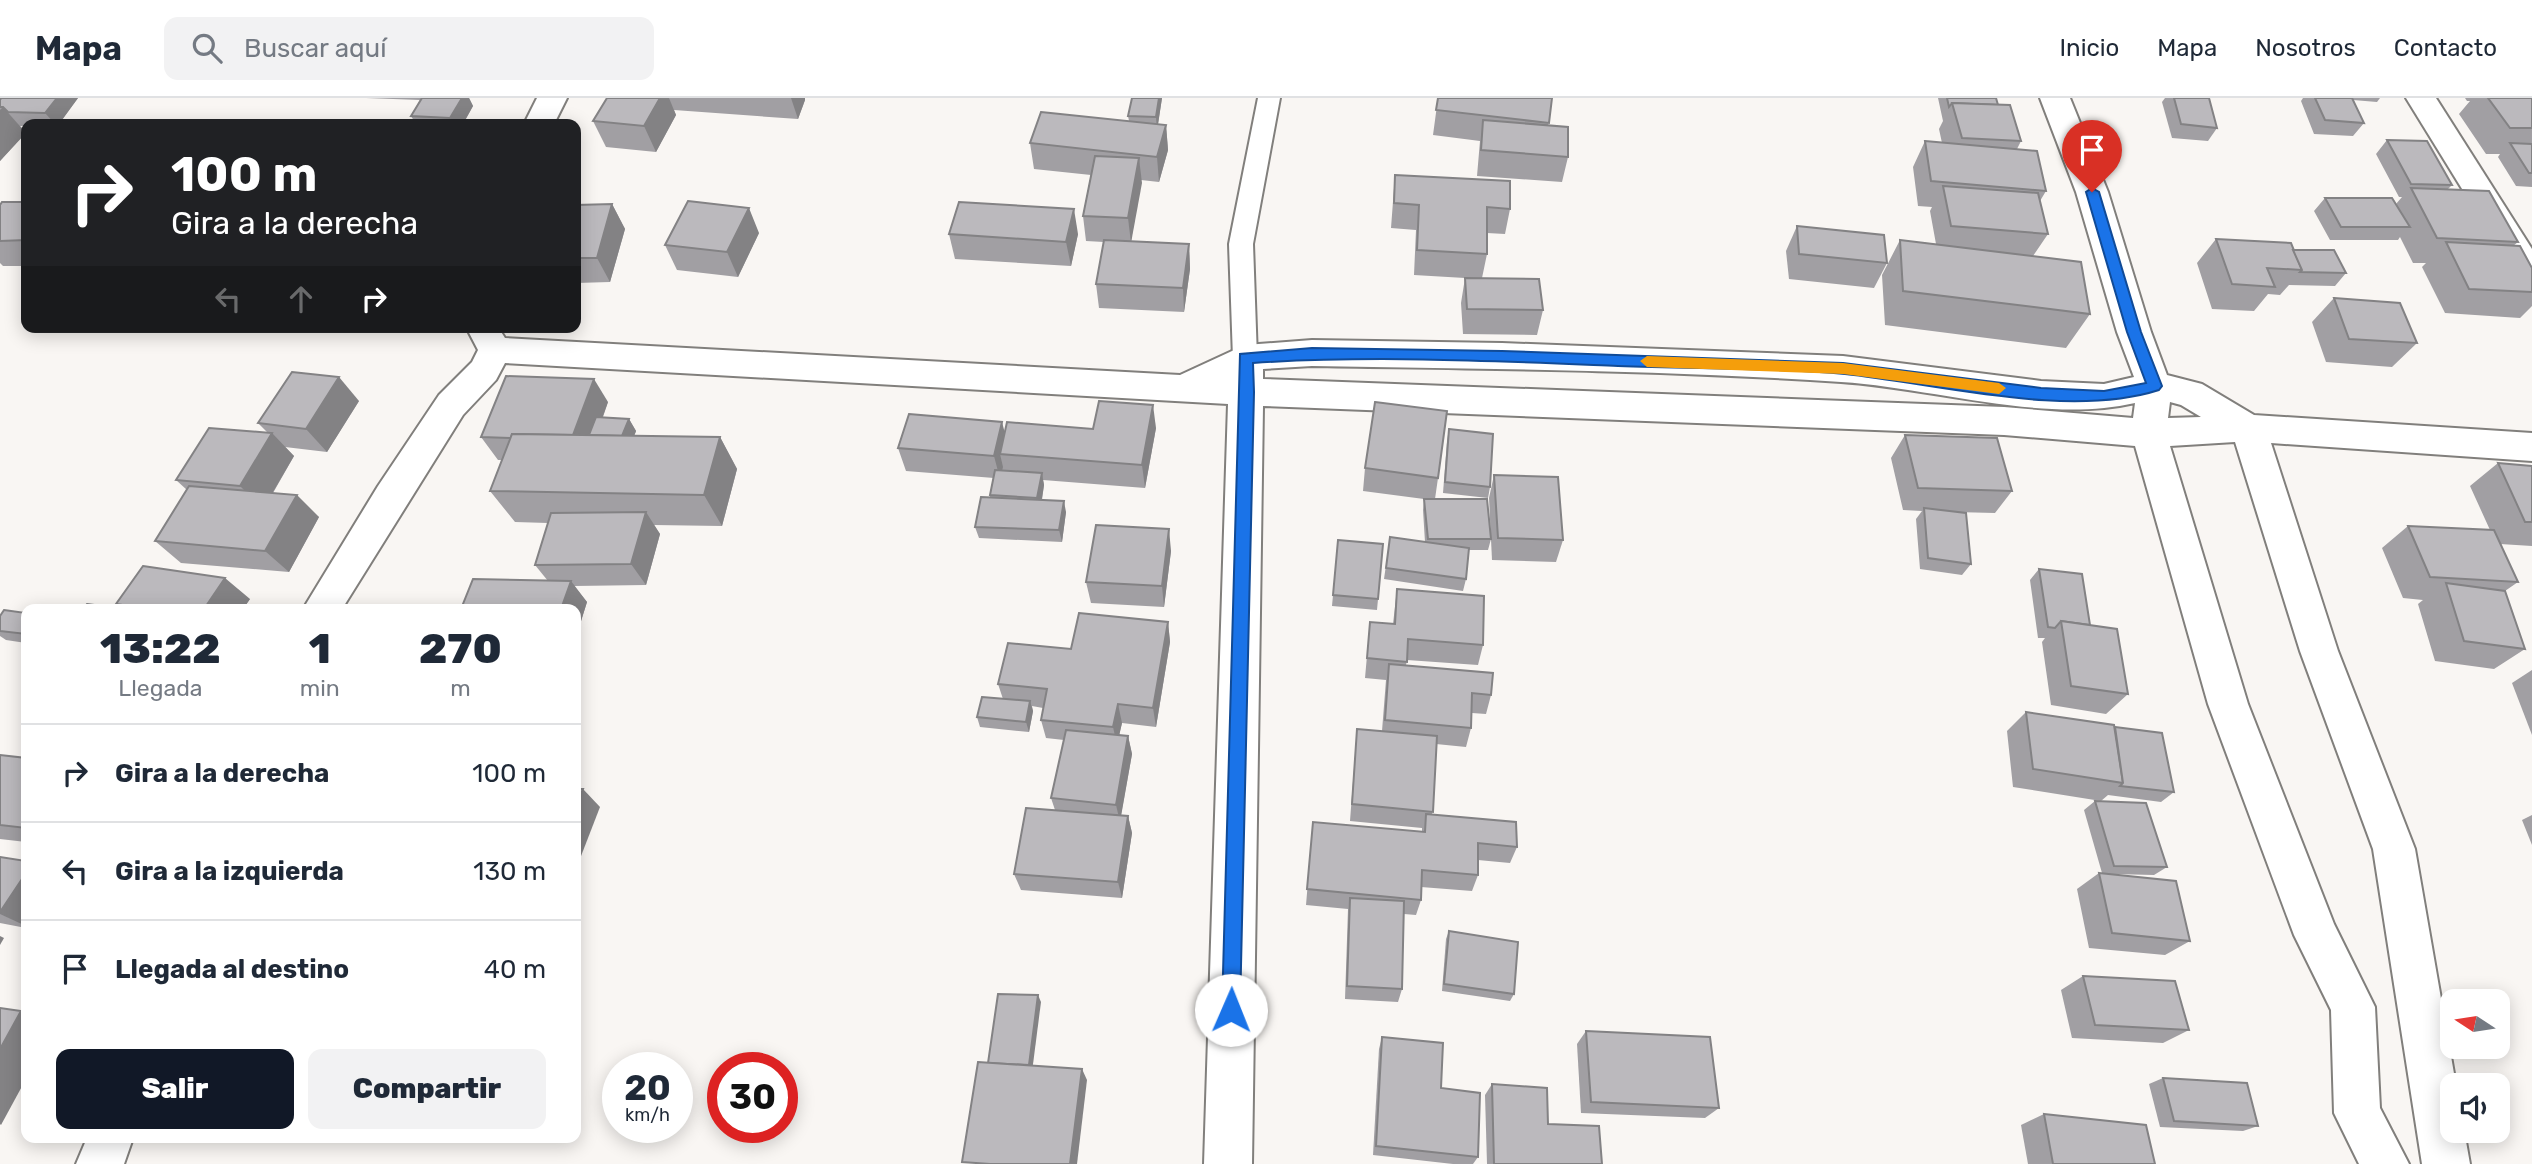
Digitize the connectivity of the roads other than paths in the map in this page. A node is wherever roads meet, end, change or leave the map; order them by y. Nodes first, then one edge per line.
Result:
1 (552, 98) edge
2 (1269, 98) edge
3 (2055, 98) edge
4 (2421, 98) edge
5 (542, 119) edge
6 (2532, 275) edge
7 (488, 338) edge
8 (1246, 375) junction
9 (2154, 386) junction
10 (2248, 428) junction
11 (2149, 433) junction
12 (2532, 447) edge
13 (326, 604) edge
14 (108, 1143) edge
15 (100, 1164) edge
16 (1228, 1164) edge
17 (2385, 1164) edge
18 (2446, 1164) edge

1 - 5 street
2 - 8 lane
3 - 9 street
4 - 6 street
7 - 8 street
7 - 13 street
8 - 9 street
8 - 11 street
8 - 16 street
9 - 10 street
9 - 11 street
10 - 11 street
10 - 12 street
10 - 18 street
11 - 17 street
14 - 15 street

